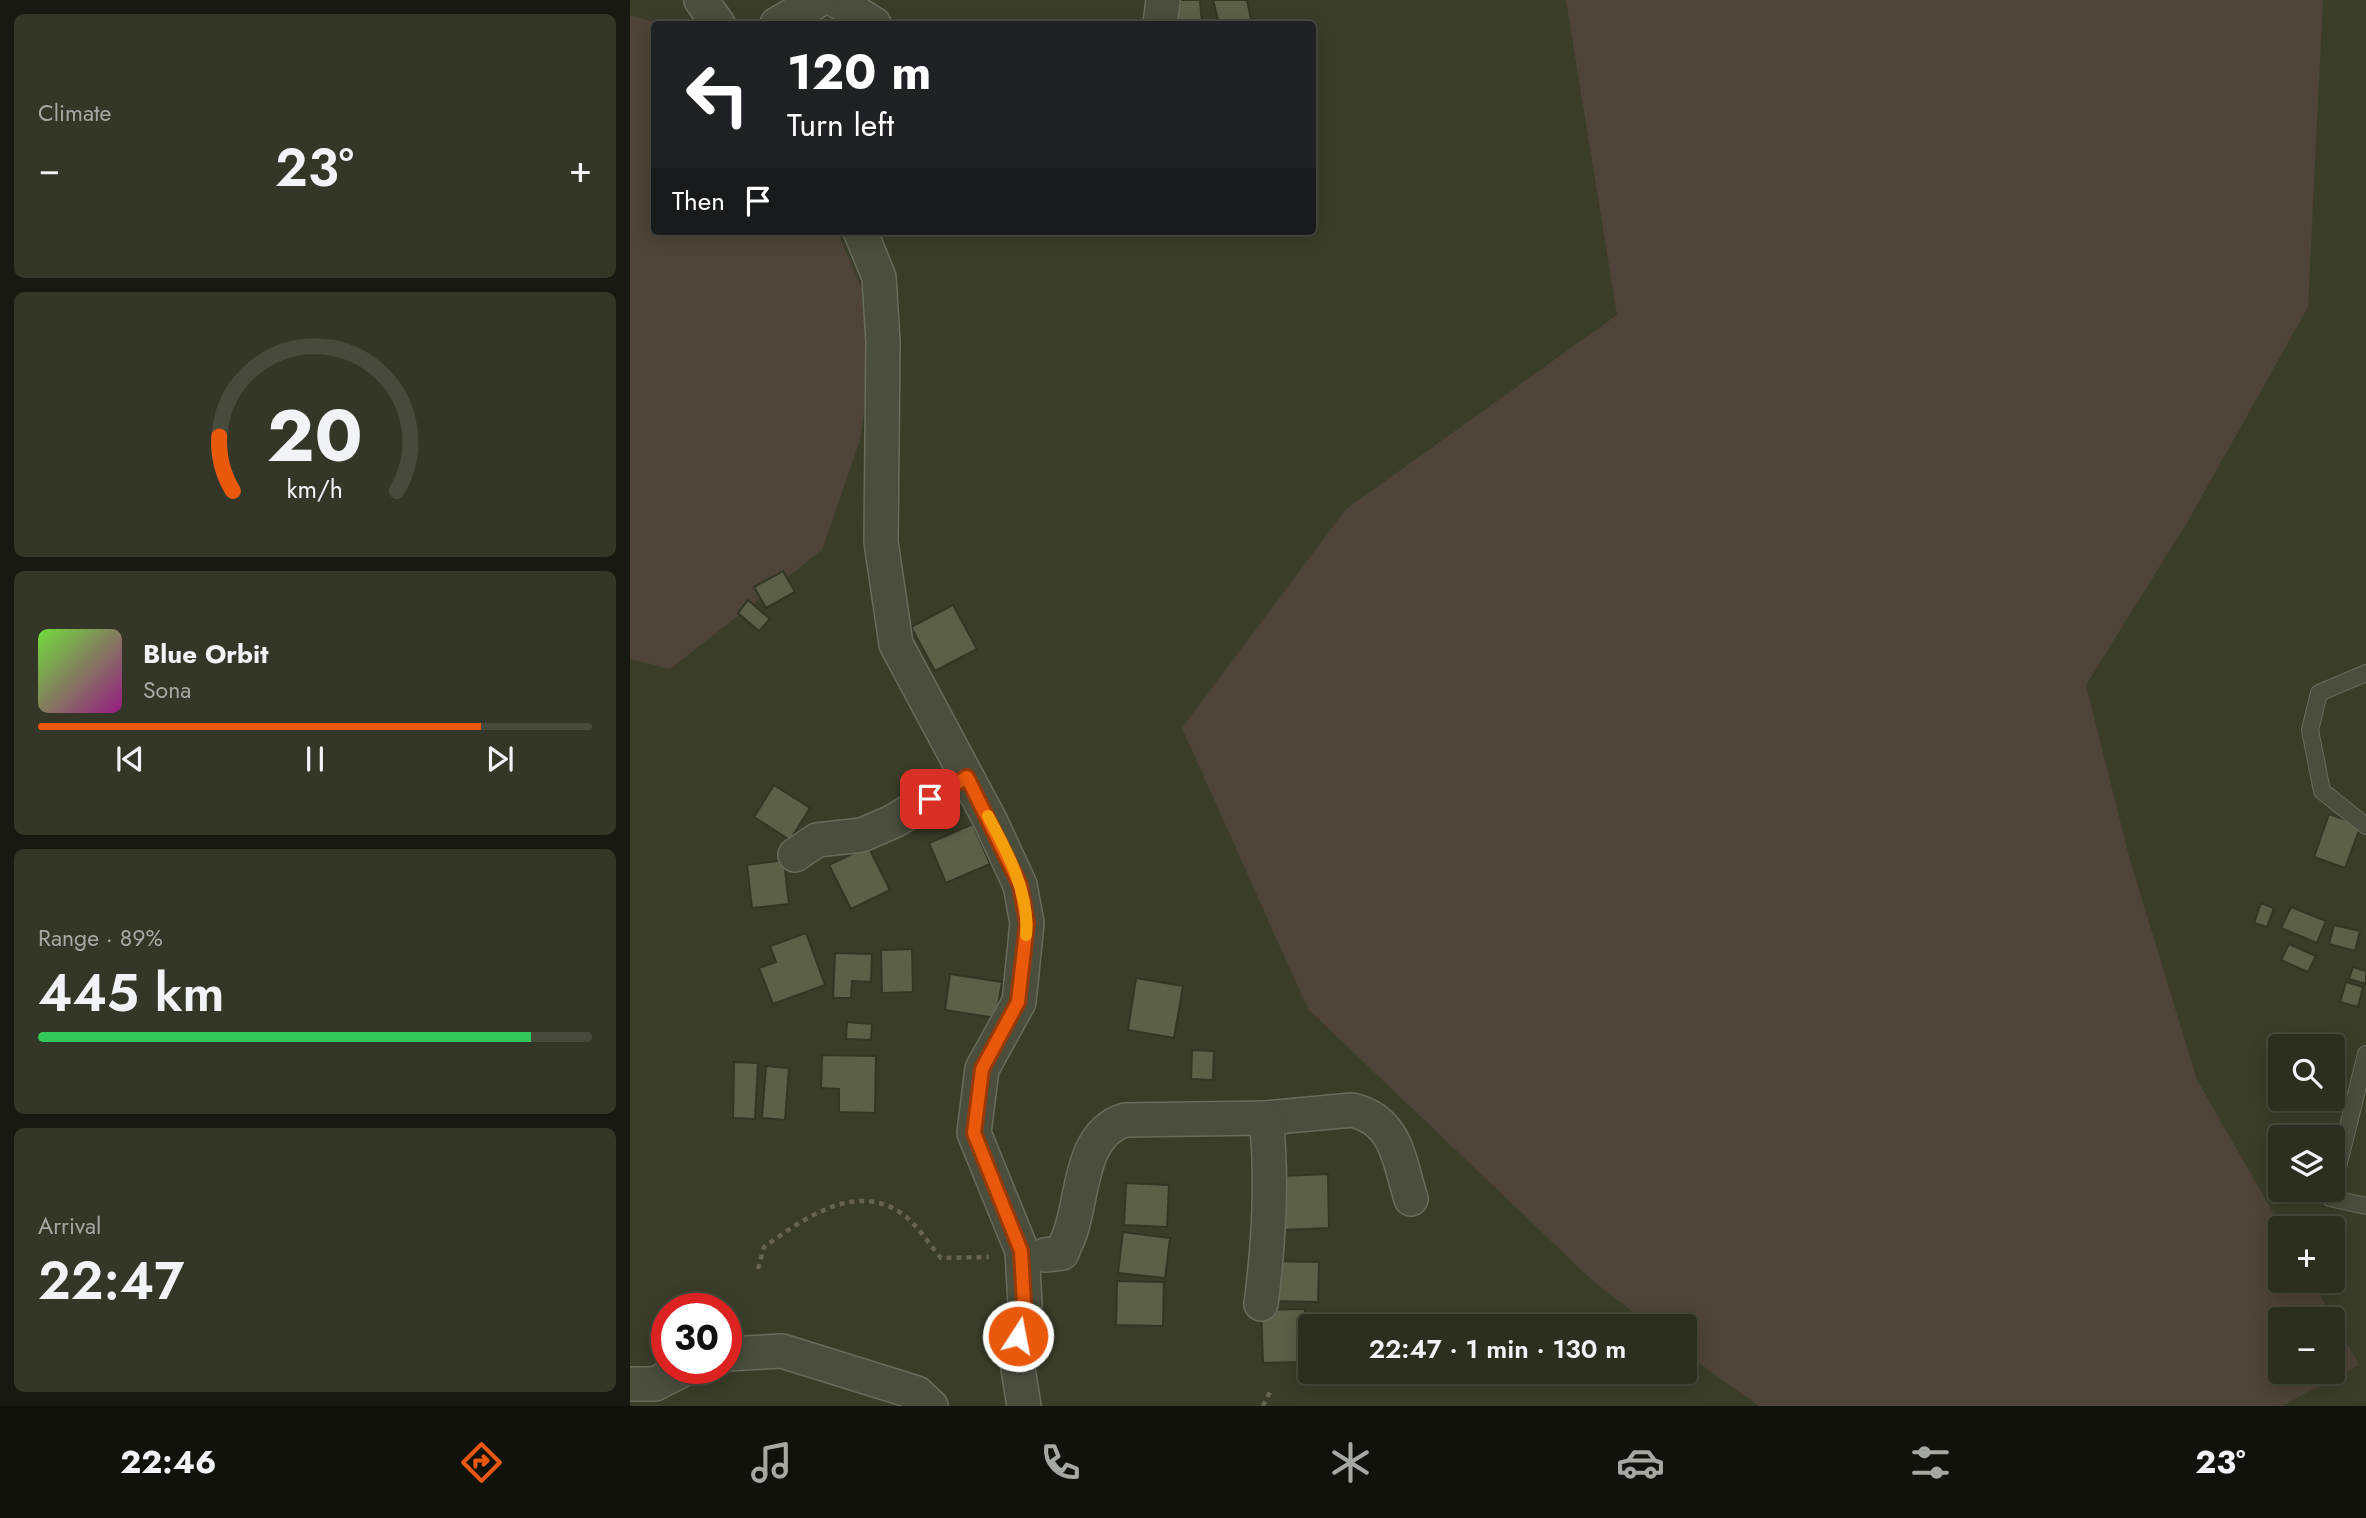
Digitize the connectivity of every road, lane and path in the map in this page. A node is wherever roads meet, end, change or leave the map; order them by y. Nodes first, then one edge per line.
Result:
1 (701, 0) edge
2 (819, 0) edge
3 (836, 0) edge
4 (1163, 0) edge
5 (716, 21) edge
6 (782, 21) edge
7 (869, 21) edge
8 (1160, 21) edge
9 (862, 235) edge
10 (2366, 673) edge
11 (967, 777) junction
12 (2366, 827) edge
13 (795, 855) dead end
14 (2366, 1054) edge
15 (1266, 1118) junction
16 (2345, 1137) edge
17 (1411, 1199) dead end
18 (2345, 1201) edge
19 (2366, 1206) edge
20 (1033, 1253) junction
21 (758, 1269) dead end
22 (1261, 1304) dead end
23 (742, 1353) edge
24 (630, 1384) edge
25 (651, 1384) edge
26 (1271, 1390) dead end
27 (931, 1406) edge
28 (1024, 1406) edge
29 (1263, 1406) edge

1 - 5 street
2 - 6 street
3 - 7 street
4 - 8 street
9 - 11 street
10 - 12 lane
11 - 13 street
11 - 20 street
14 - 16 lane
15 - 17 street
15 - 20 street
15 - 22 street
18 - 19 lane
20 - 21 path
20 - 28 street
23 - 27 street
24 - 25 street
26 - 29 path

